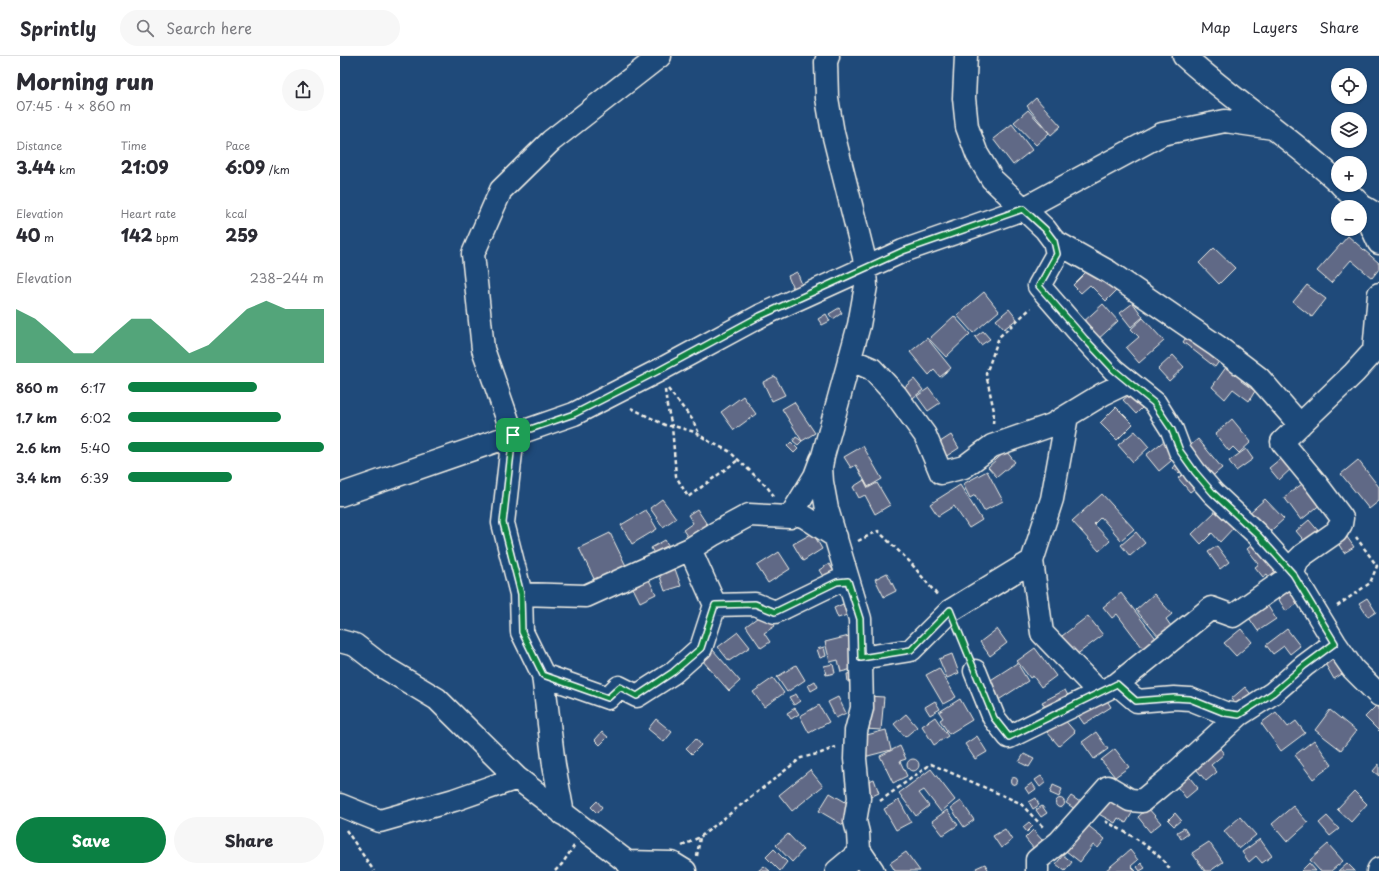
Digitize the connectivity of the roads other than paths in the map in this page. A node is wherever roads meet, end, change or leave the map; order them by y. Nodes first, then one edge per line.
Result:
1 (660, 56) edge
2 (966, 56) edge
3 (1184, 56) edge
4 (823, 58) edge
5 (1273, 128) junction
6 (1331, 176) edge
7 (1349, 192) edge
8 (1023, 209) junction
9 (1371, 211) edge
10 (1054, 241) junction
11 (1379, 243) edge
12 (865, 269) junction
13 (1379, 294) edge
14 (850, 359) junction
15 (1128, 382) junction
16 (1067, 416) junction
17 (1300, 425) junction
18 (513, 435) junction
19 (823, 456) junction
20 (340, 495) edge
21 (790, 516) junction
22 (836, 537) junction
23 (690, 549) junction
24 (1032, 560) junction
25 (1293, 574) junction
26 (848, 581) junction
27 (521, 594) junction
28 (715, 605) junction
29 (340, 641) edge
30 (1335, 643) junction
31 (861, 658) junction
32 (975, 671) road end
33 (543, 675) junction
34 (1108, 688) junction
35 (1379, 695) edge
36 (1239, 715) junction
37 (517, 778) junction
38 (340, 805) edge
39 (563, 814) junction
40 (859, 850) junction
41 (630, 867) edge
42 (685, 871) edge
43 (837, 871) edge
44 (873, 871) edge
45 (1037, 871) edge

1 - 18 street
2 - 8 street
3 - 5 street
4 - 12 street
5 - 6 street
5 - 8 street
7 - 9 street
8 - 10 street
8 - 12 street
9 - 11 street
10 - 15 street
10 - 17 street
12 - 14 street
12 - 18 street
13 - 17 street
14 - 16 street
14 - 19 street
15 - 16 street
15 - 25 street
16 - 24 street
17 - 25 street
18 - 20 street
18 - 27 street
19 - 21 street
19 - 22 street
21 - 22 street
21 - 23 street
22 - 26 street
23 - 27 street
23 - 28 street
24 - 31 street
24 - 34 street
25 - 30 street
25 - 34 street
26 - 28 street
26 - 31 street
27 - 33 street
28 - 33 street
29 - 37 street
30 - 35 street
30 - 36 street
31 - 40 street
32 - 34 street
33 - 39 street
34 - 36 street
36 - 45 street
37 - 38 street
37 - 39 street
39 - 41 street
40 - 43 street
40 - 44 street
41 - 42 street

